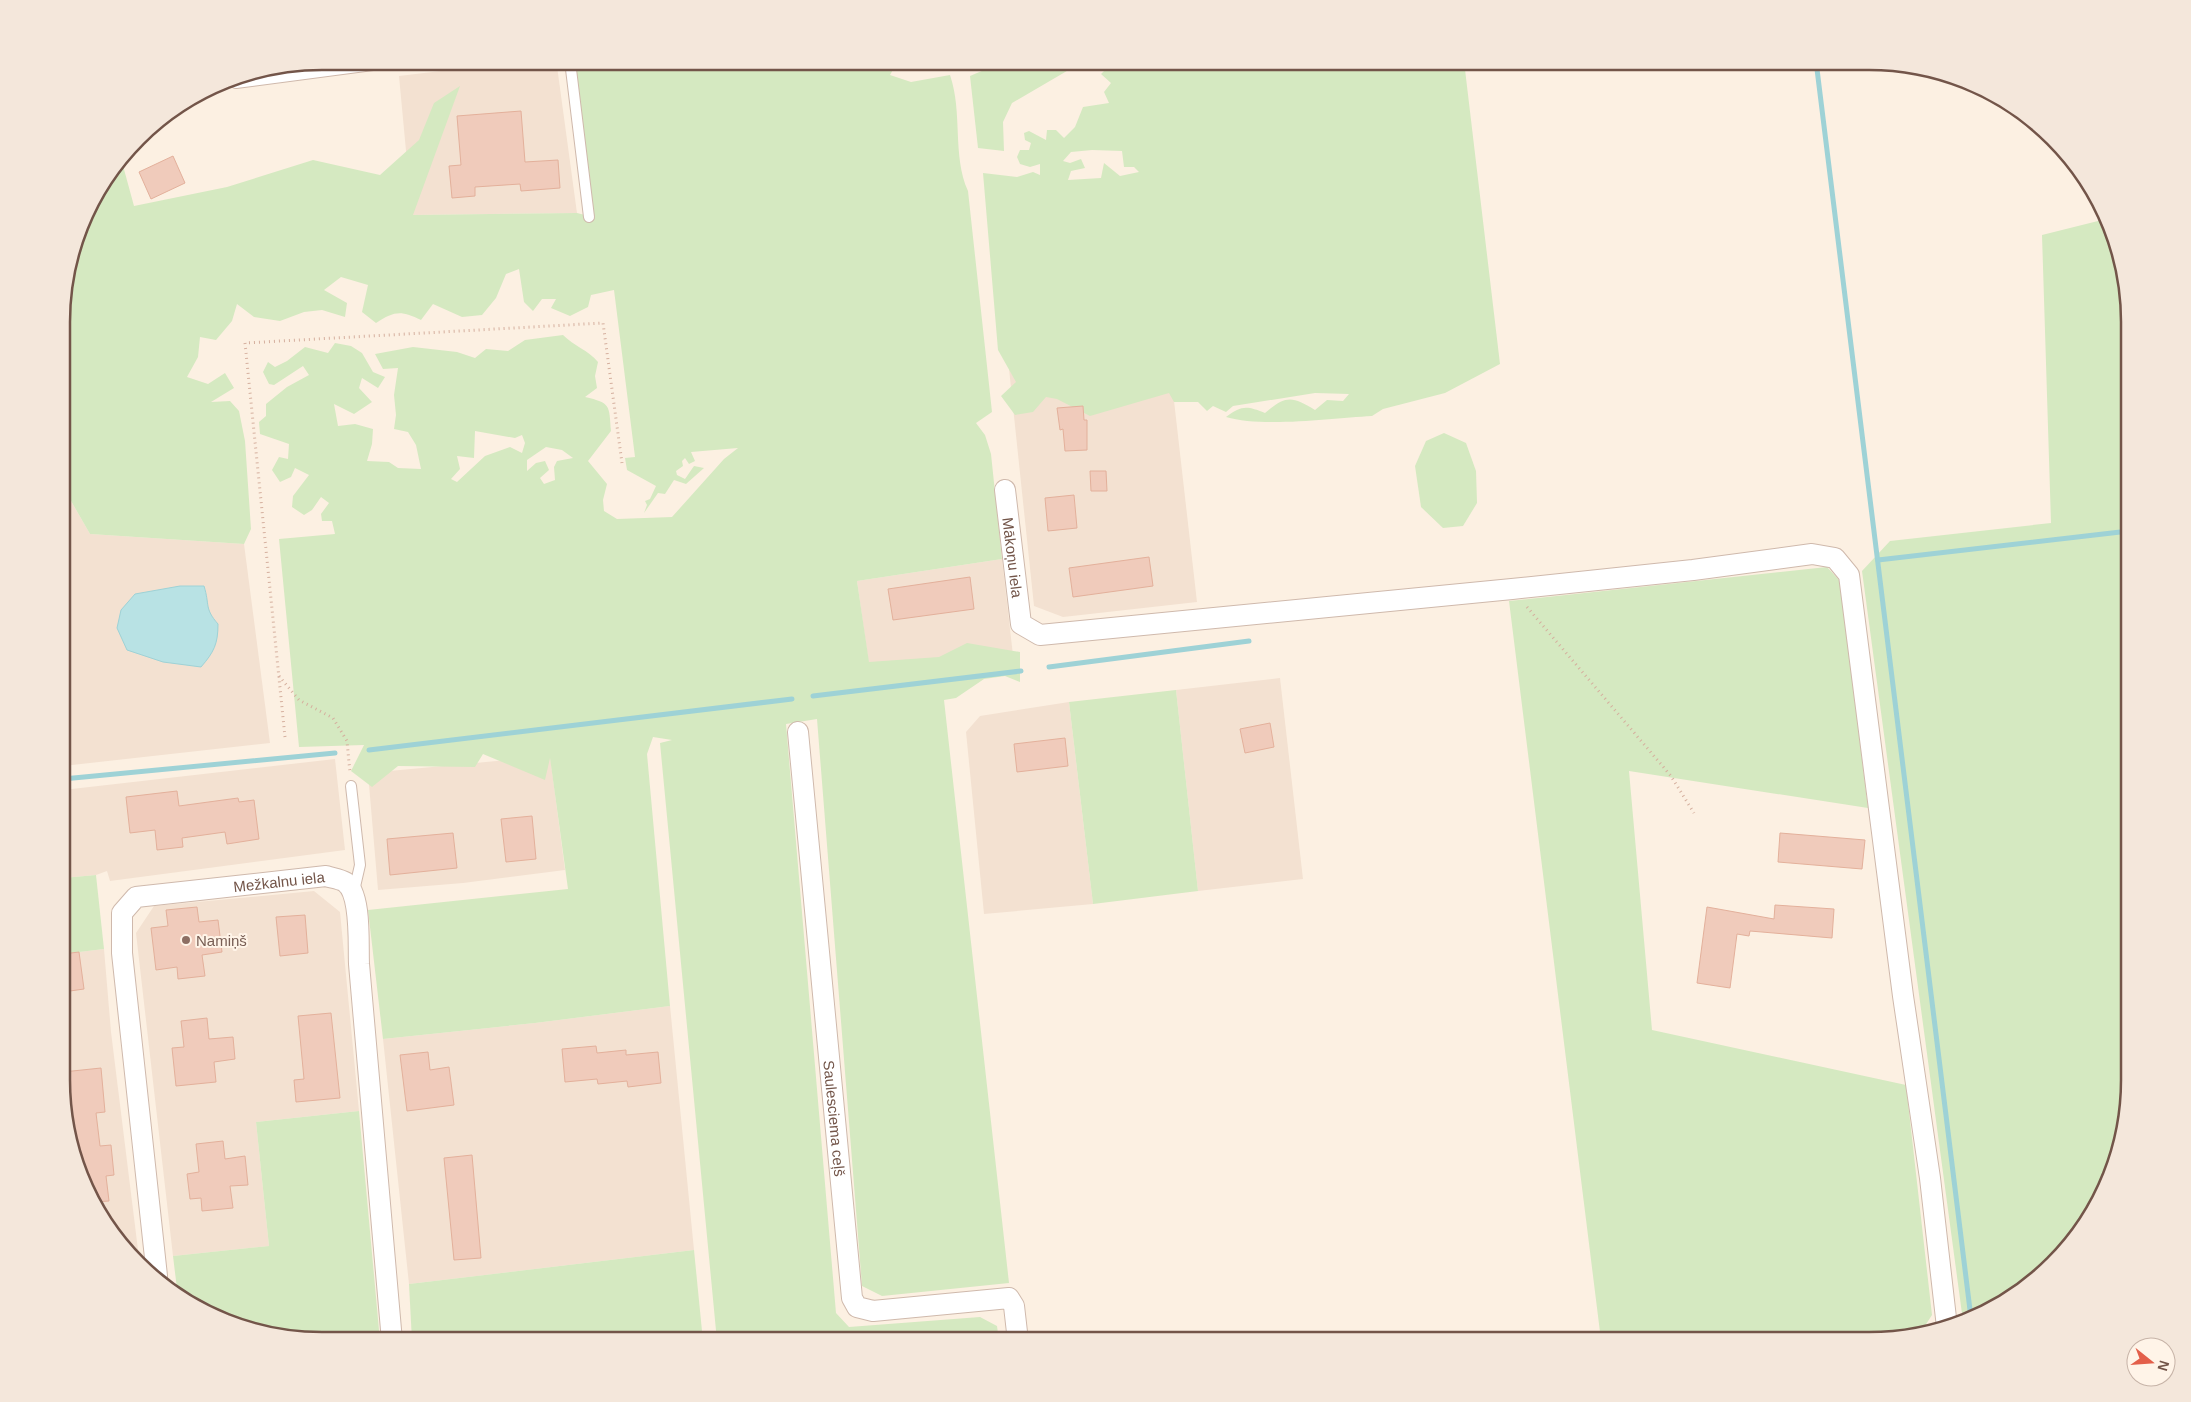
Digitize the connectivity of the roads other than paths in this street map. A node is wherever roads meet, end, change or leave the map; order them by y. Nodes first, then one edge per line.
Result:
1 (335, 70) edge
2 (571, 70) edge
3 (247, 82) edge
4 (589, 216) dead end
5 (1005, 490) dead end
6 (798, 732) dead end
7 (351, 786) road end
8 (353, 892) junction
9 (156, 1269) edge
10 (1946, 1320) edge
11 (391, 1332) edge
12 (1017, 1332) edge

1 - 3 lane
2 - 4 lane
5 - 10 street, Mākoņu iela
6 - 12 street, Saulesciema ceļš
7 - 8 lane
8 - 9 street, Mežkalnu iela
8 - 11 street

